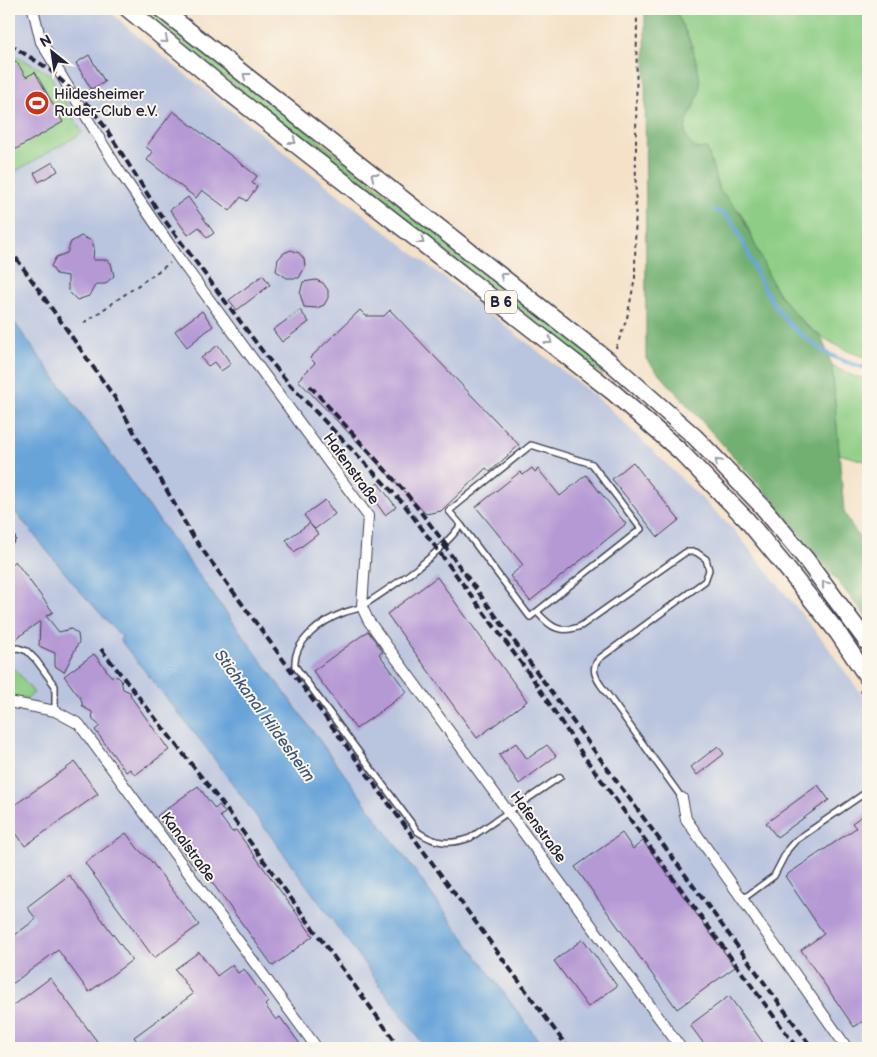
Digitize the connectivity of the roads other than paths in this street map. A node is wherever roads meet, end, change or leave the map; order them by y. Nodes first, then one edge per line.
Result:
1 (33, 9) edge
2 (128, 9) edge
3 (161, 9) edge
4 (461, 525) junction
5 (9, 535) edge
6 (9, 542) edge
7 (362, 607) junction
8 (537, 612) junction
9 (868, 643) edge
10 (9, 649) edge
11 (863, 682) edge
12 (9, 702) edge
13 (55, 711) junction
14 (560, 776) dead end
15 (868, 792) edge
16 (682, 798) joint
17 (508, 811) junction
18 (743, 899) junction
19 (317, 1048) edge
20 (681, 1048) edge
21 (847, 1048) edge

1 - 7 street, Hafenstraße
2 -> 11 main road, B 6
9 -> 3 main road, B 6
4 - 7 lane
4 - 8 lane
4 - 8 lane
5 - 6 lane
7 - 17 street, Hafenstraße
7 - 17 lane
8 - 16 lane
10 - 13 lane
12 - 13 street, Kanalstraße
13 - 19 street, Kanalstraße
14 - 17 lane
15 - 18 lane
16 - 18 street
17 - 20 street, Hafenstraße
18 - 21 street

